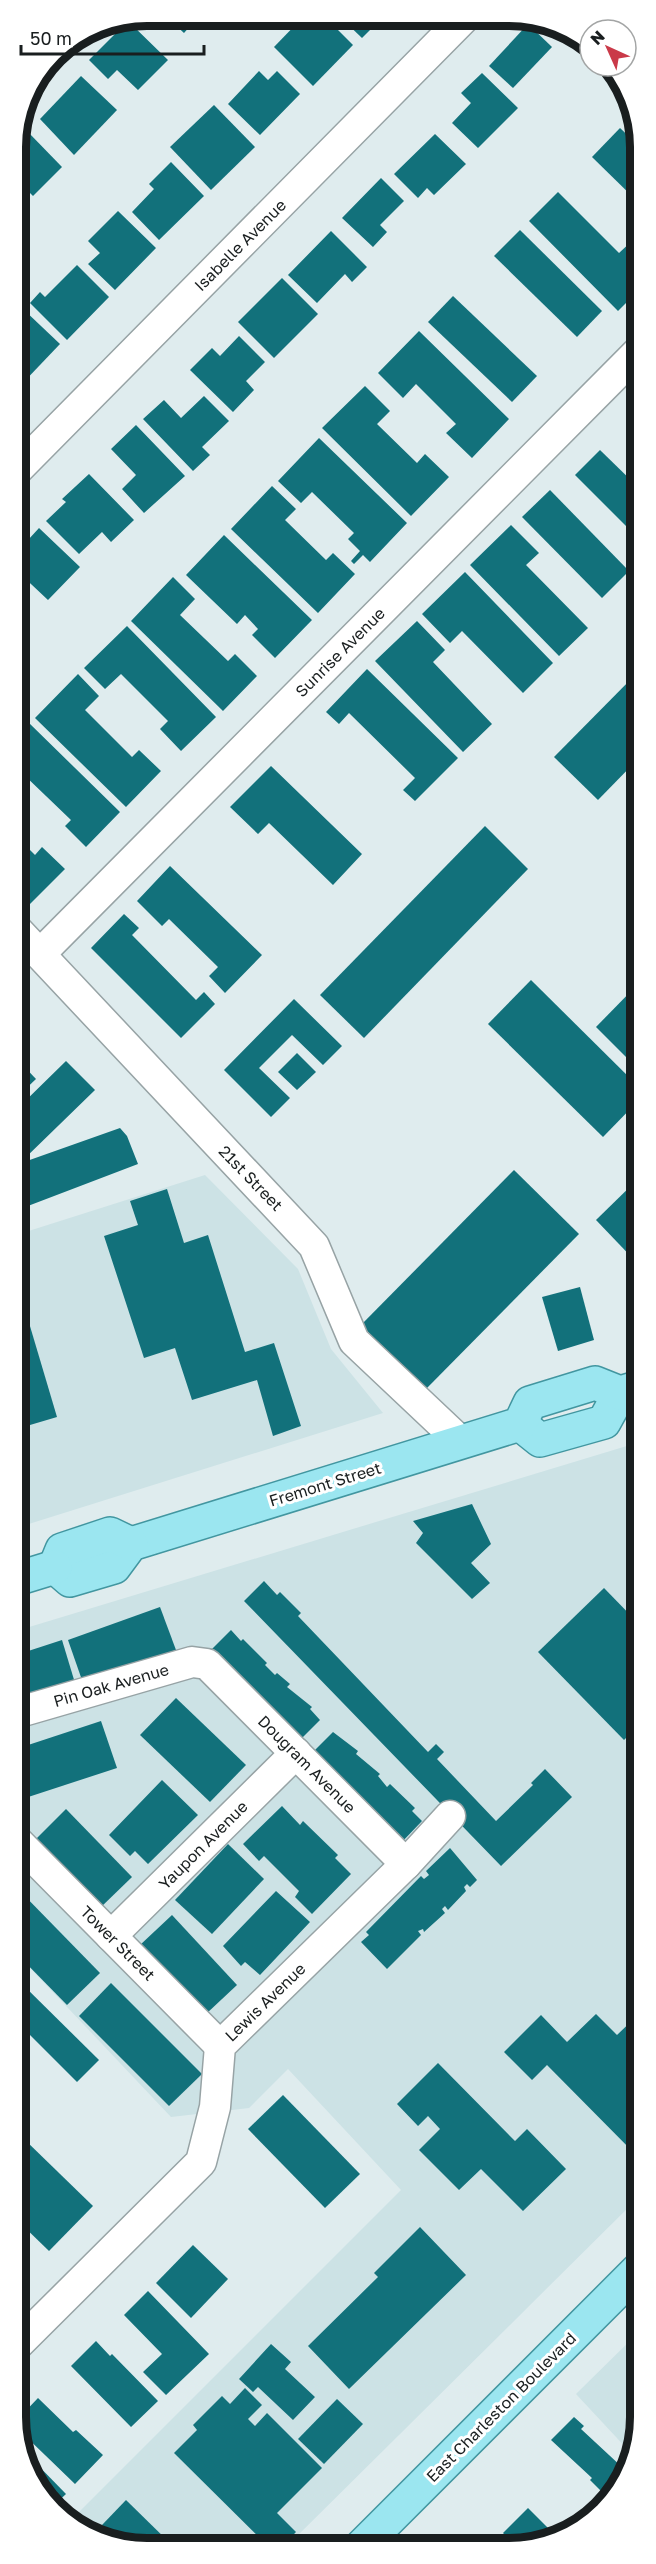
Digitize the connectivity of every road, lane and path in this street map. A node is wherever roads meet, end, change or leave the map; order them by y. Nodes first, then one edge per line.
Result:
1 (456, 26) edge
2 (630, 360) edge
3 (26, 461) edge
4 (26, 939) edge
5 (40, 954) junction
6 (630, 1390) edge
7 (461, 1442) junction
8 (26, 1576) edge
9 (207, 1664) joint
10 (26, 1710) edge
11 (296, 1753) junction
12 (450, 1816) dead end
13 (26, 1850) edge
14 (406, 1864) junction
15 (111, 1936) junction
16 (220, 2046) junction
17 (630, 2278) edge
18 (26, 2336) edge
19 (370, 2538) edge

1 - 3 street, Isabelle Avenue
2 - 5 street, Sunrise Avenue
4 - 5 street, 21st Street
5 - 7 street, 21st Street
6 - 7 main road, Fremont Street
7 - 8 main road, Fremont Street
9 - 10 street, Pin Oak Avenue
9 - 11 street, Dougram Avenue
11 - 14 street, Dougram Avenue
11 - 15 street, Yaupon Avenue
12 - 14 street, Lewis Avenue
13 - 15 street, Tower Street
14 - 16 street, Lewis Avenue
15 - 16 street, Tower Street
16 - 18 street, Lewis Avenue
17 - 19 main road, East Charleston Boulevard

